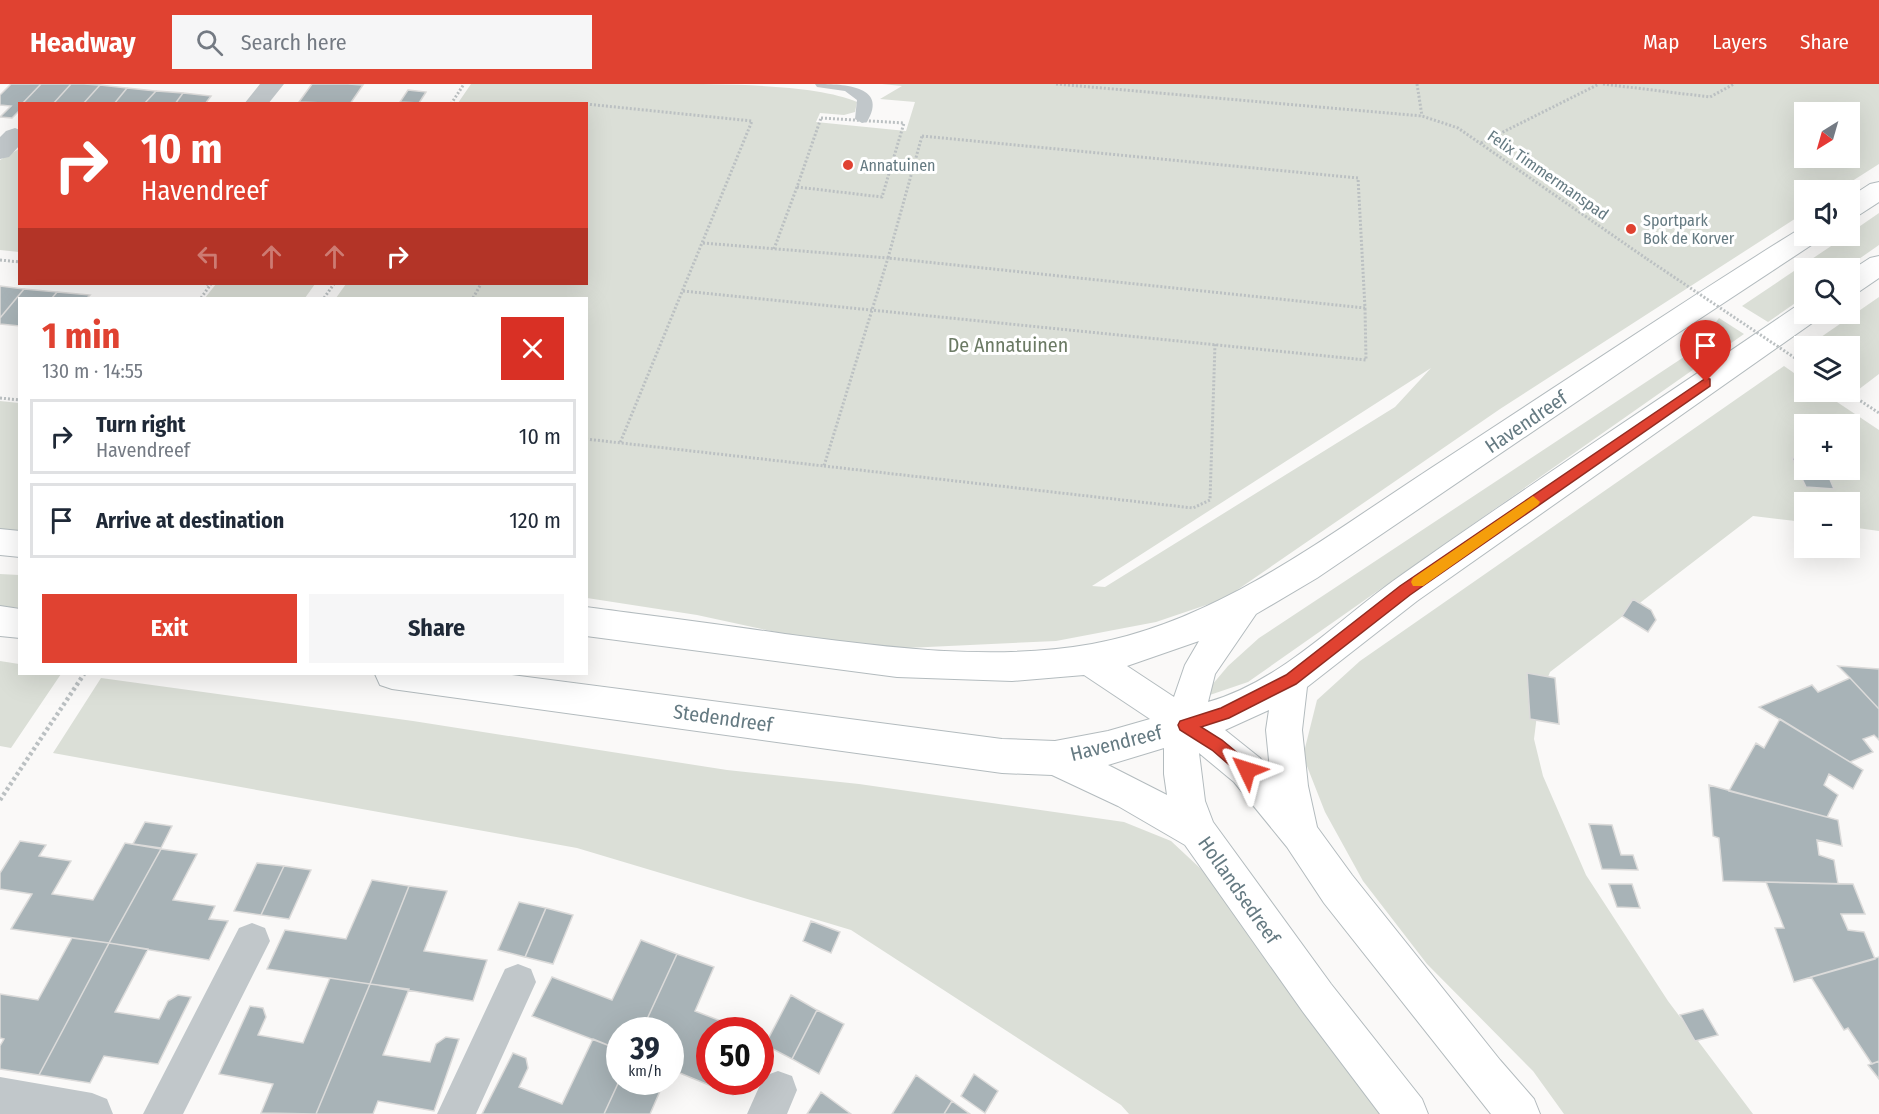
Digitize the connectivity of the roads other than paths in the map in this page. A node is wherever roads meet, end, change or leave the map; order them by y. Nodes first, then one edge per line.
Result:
1 (272, 84) edge
2 (822, 84) edge
3 (257, 102) edge
4 (862, 119) road end
5 (1879, 190) edge
6 (1860, 202) edge
7 (1794, 244) edge
8 (1879, 265) edge
9 (1860, 277) edge
10 (1794, 322) edge
11 (0, 542) edge
12 (18, 544) edge
13 (1244, 606) junction
14 (0, 621) edge
15 (588, 621) edge
16 (18, 624) edge
17 (1089, 659) junction
18 (399, 675) edge
19 (1291, 679) junction
20 (1185, 725) junction
21 (1056, 758) junction
22 (1198, 832) junction
23 (1300, 834) junction
24 (252, 941) dead end
25 (518, 982) dead end
26 (0, 1098) edge
27 (92, 1114) edge
28 (162, 1114) edge
29 (456, 1114) edge
30 (1407, 1114) edge
31 (1519, 1114) edge

1 - 3 street
2 - 4 lane
5 - 6 main road
7 - 13 main road, Havendreef
8 - 9 main road
10 - 19 main road, Havendreef
11 - 12 main road
13 - 17 main road
13 - 20 main road, Hollandsedreef
14 - 16 main road
15 - 17 main road
17 - 20 main road
18 - 21 main road, Stedendreef
19 - 20 main road, Havendreef
19 - 23 main road
20 - 21 main road, Havendreef
20 - 22 main road, Hollandsedreef
20 - 23 main road
21 - 22 main road
22 - 30 main road, Hollandsedreef
23 - 31 main road
24 - 28 street
25 - 29 street
26 - 27 street

